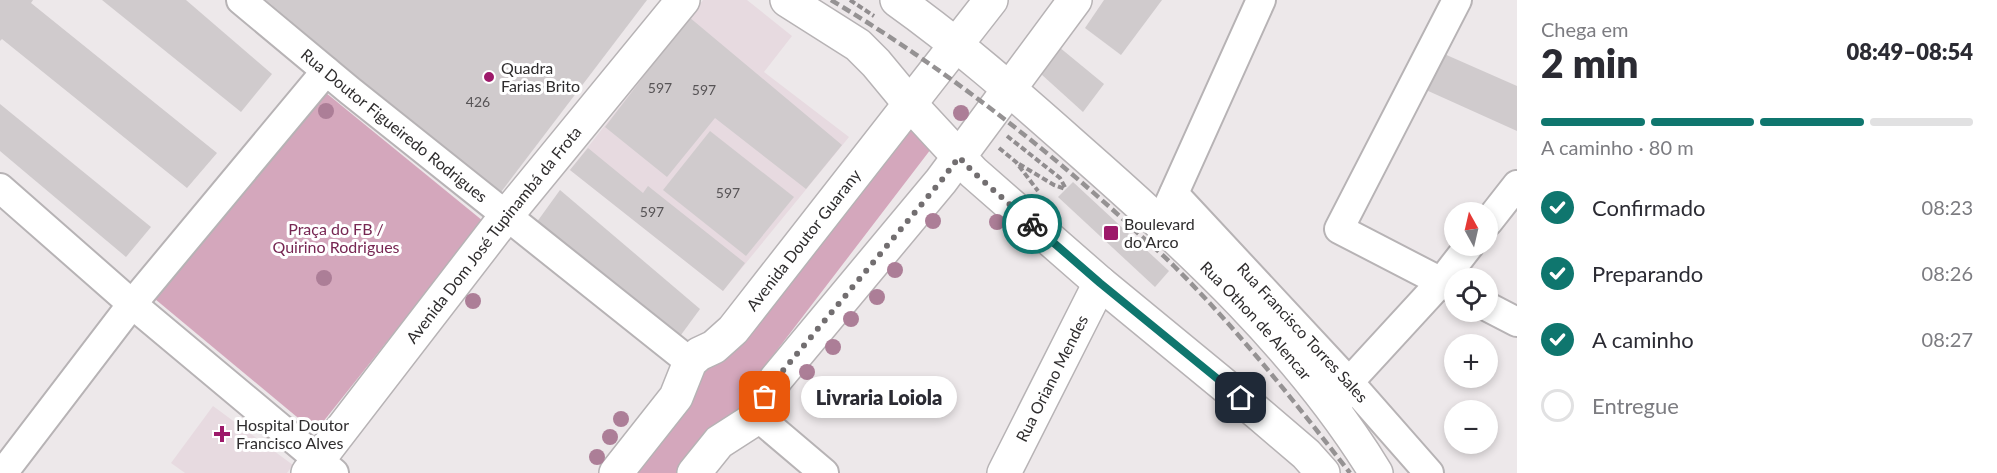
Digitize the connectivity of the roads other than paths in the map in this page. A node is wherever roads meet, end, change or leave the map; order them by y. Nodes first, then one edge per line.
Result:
1 (241, 0) edge
2 (683, 0) edge
3 (787, 0) edge
4 (897, 0) edge
5 (991, 0) edge
6 (1075, 0) edge
7 (1261, 0) edge
8 (1457, 0) edge
9 (956, 43) junction
10 (326, 71) junction
11 (1009, 88) junction
12 (910, 104) junction
13 (959, 157) junction
14 (1517, 185) edge
15 (0, 188) edge
16 (1167, 208) junction
17 (1498, 209) edge
18 (506, 216) junction
19 (1100, 283) junction
20 (1444, 284) edge
21 (1444, 290) edge
22 (132, 304) junction
23 (1498, 312) edge
24 (1517, 322) edge
25 (690, 362) junction
26 (1349, 382) junction
27 (1335, 412) junction
28 (758, 417) junction
29 (320, 468) edge
30 (3, 473) edge
31 (616, 473) edge
32 (694, 473) edge
33 (824, 473) edge
34 (1004, 473) edge
35 (1323, 473) edge
36 (1376, 473) edge
37 (1429, 473) edge

1 - 10 street, Rua Doutor Figueiredo Rodrigues
2 - 18 main road, Avenida Dom José Tupinambá da Frota
3 - 12 main road
4 - 9 main road, Rua Othon de Alencar
5 - 9 main road, Avenida Doutor Guarany
6 - 11 main road
7 - 16 street
8 - 20 street
9 - 11 main road, Rua Othon de Alencar
9 - 12 main road, Avenida Doutor Guarany
10 - 18 street, Rua Doutor Figueiredo Rodrigues
10 - 22 street
11 - 13 main road
11 - 16 main road, Rua Othon de Alencar
12 - 13 main road
12 - 25 main road, Avenida Doutor Guarany
13 - 19 main road
13 - 28 main road
14 - 17 street
15 - 22 street
16 - 26 street, Rua Francisco Torres Sales
16 - 27 main road, Rua Othon de Alencar
18 - 25 street, Rua Doutor Figueiredo Rodrigues
18 - 29 main road, Avenida Dom José Tupinambá da Frota
19 - 34 main road, Rua Oriano Mendes
19 - 35 main road
21 - 26 street
22 - 29 street
22 - 30 street
23 - 24 street
25 - 31 main road
26 - 27 street
26 - 37 street, Rua Francisco Torres Sales
27 - 36 main road, Rua Othon de Alencar
28 - 32 main road
28 - 33 street

